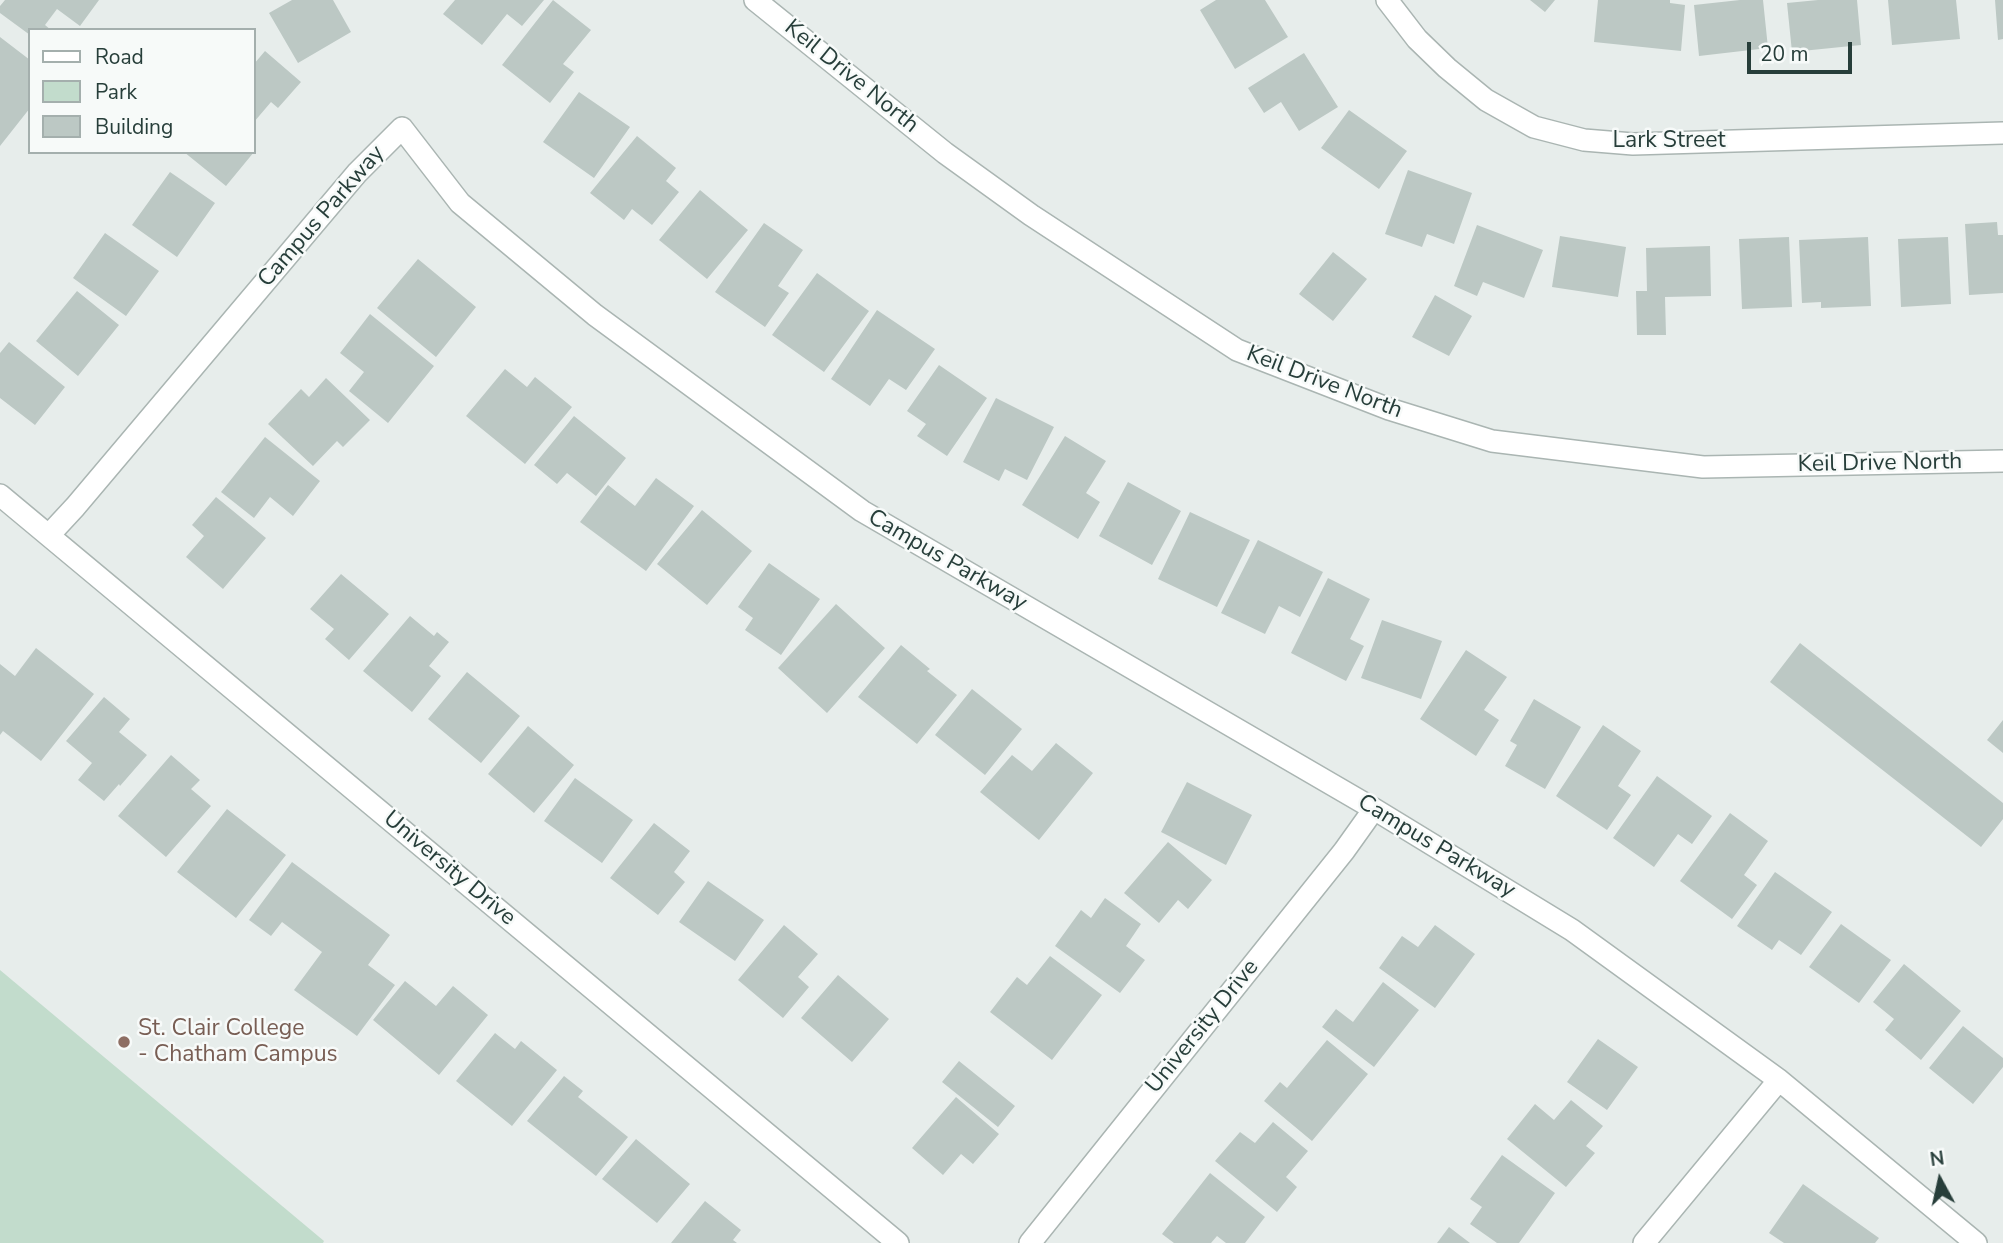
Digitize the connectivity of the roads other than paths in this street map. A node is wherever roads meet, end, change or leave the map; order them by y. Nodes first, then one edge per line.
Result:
1 (754, 0) edge
2 (1387, 0) edge
3 (2003, 133) edge
4 (2003, 461) edge
5 (0, 495) edge
6 (49, 535) junction
7 (1374, 809) junction
8 (1779, 1080) junction
9 (898, 1243) edge
10 (1030, 1243) edge
11 (1644, 1243) edge
12 (1976, 1243) edge

1 - 4 street, Keil Drive North
2 - 3 street, Lark Street
5 - 6 street, University Drive
6 - 7 street, Campus Parkway
6 - 9 street, University Drive
7 - 8 street, Campus Parkway
7 - 10 street, University Drive
8 - 11 street
8 - 12 street, Campus Parkway

